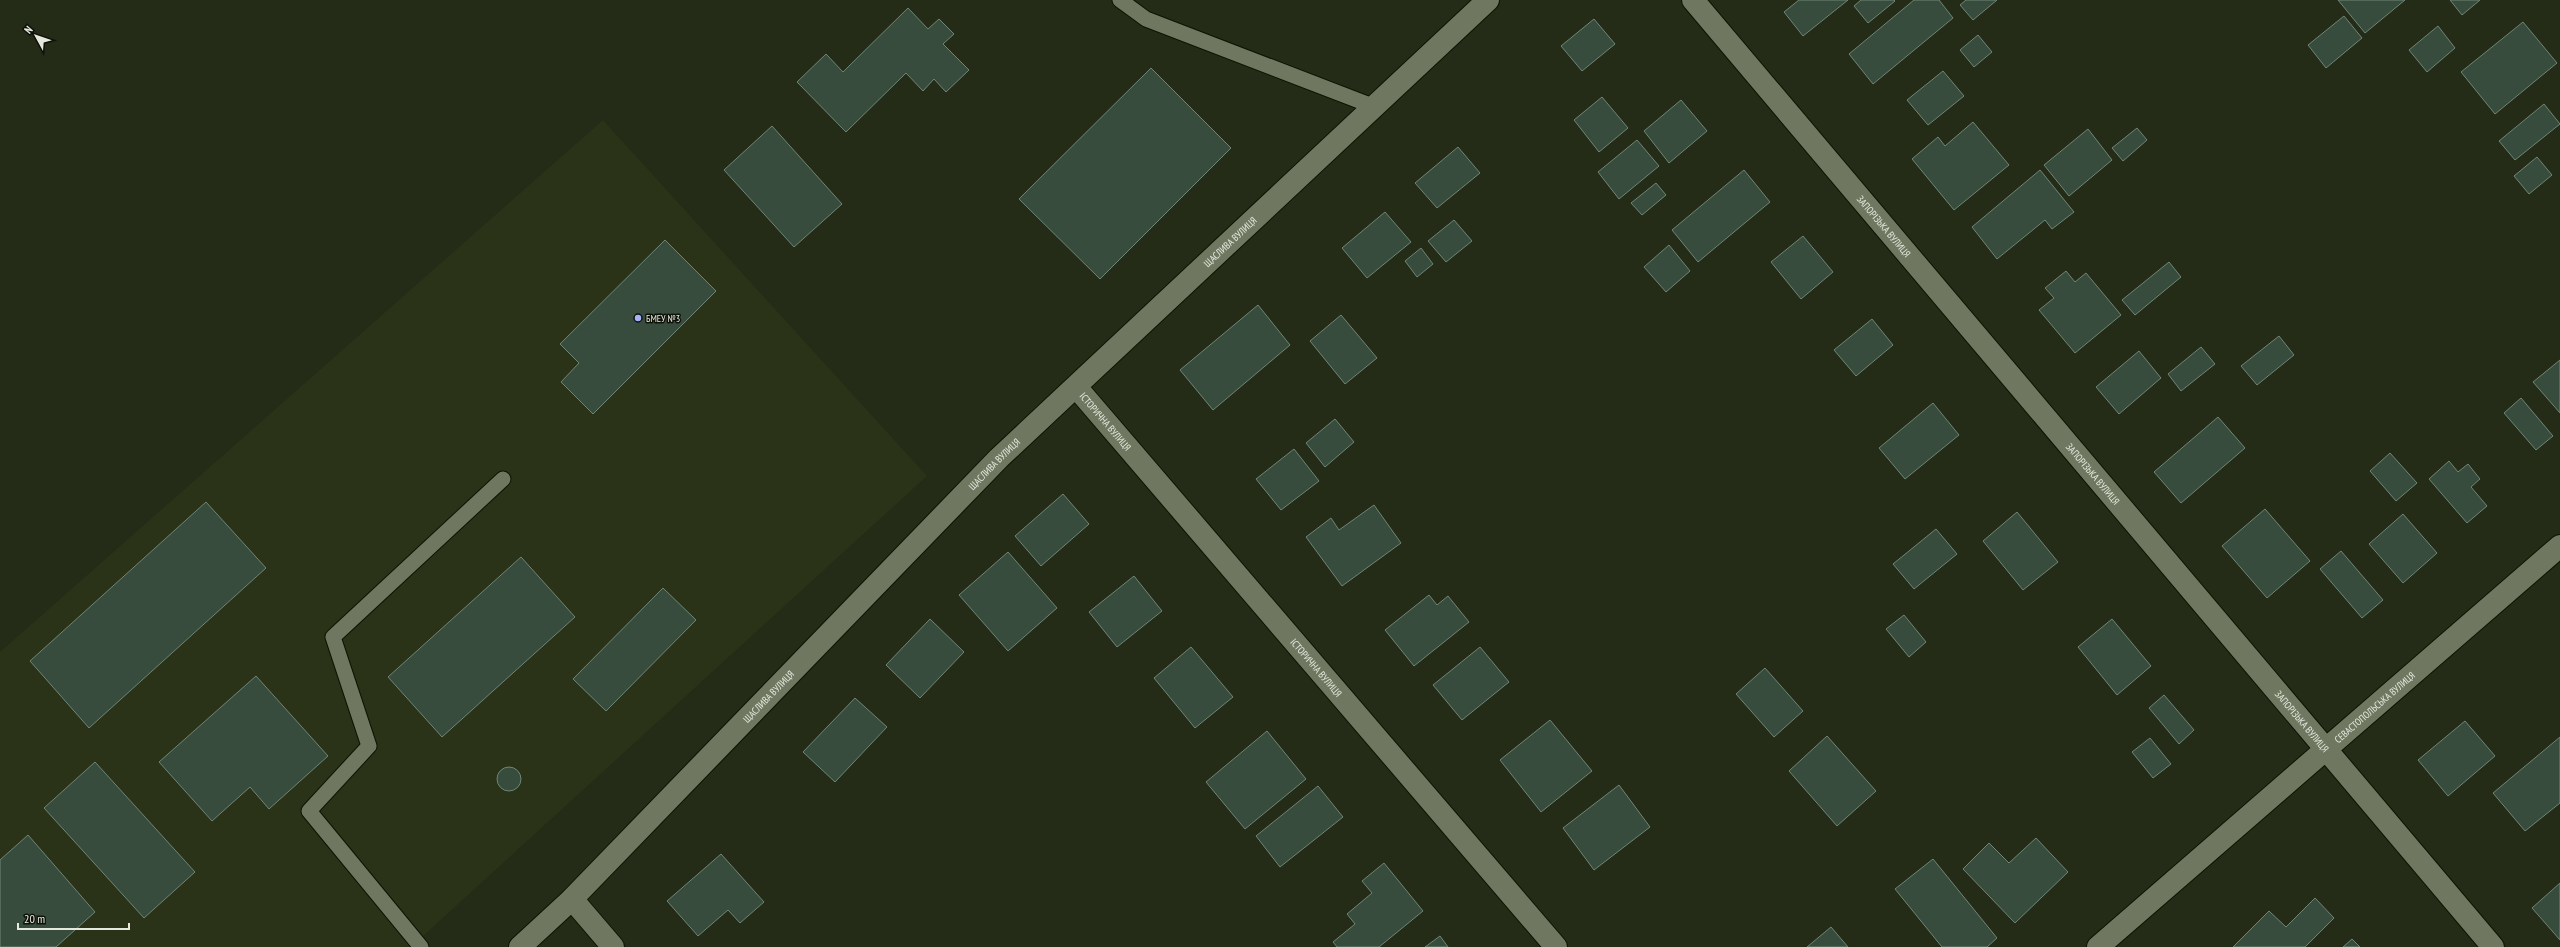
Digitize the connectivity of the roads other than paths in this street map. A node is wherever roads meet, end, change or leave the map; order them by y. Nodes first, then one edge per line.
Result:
1 (1120, 0) edge
2 (1488, 0) edge
3 (1693, 0) edge
4 (1375, 107) junction
5 (1077, 388) junction
6 (503, 479) dead end
7 (2560, 546) edge
8 (2325, 750) junction
9 (572, 899) junction
10 (421, 947) edge
11 (520, 947) edge
12 (613, 947) edge
13 (1556, 947) edge
14 (2098, 947) edge
15 (2493, 947) edge

1 - 4 lane
2 - 4 street, ЩАСЛИВА ВУЛИЦЯ
3 - 8 street, ЗАПОРІЗЬКА ВУЛИЦЯ
4 - 5 street, ЩАСЛИВА ВУЛИЦЯ
5 - 9 street, ЩАСЛИВА ВУЛИЦЯ
5 - 13 street, ІСТОРИЧНА ВУЛИЦЯ
6 - 10 lane
7 - 8 street, СЕВАСТОПОЛЬСЬКА ВУЛИЦЯ
8 - 14 street, СЕВАСТОПОЛЬСЬКА ВУЛИЦЯ
8 - 15 street, ЗАПОРІЗЬКА ВУЛИЦЯ
9 - 11 street, ЩАСЛИВА ВУЛИЦЯ
9 - 12 street

